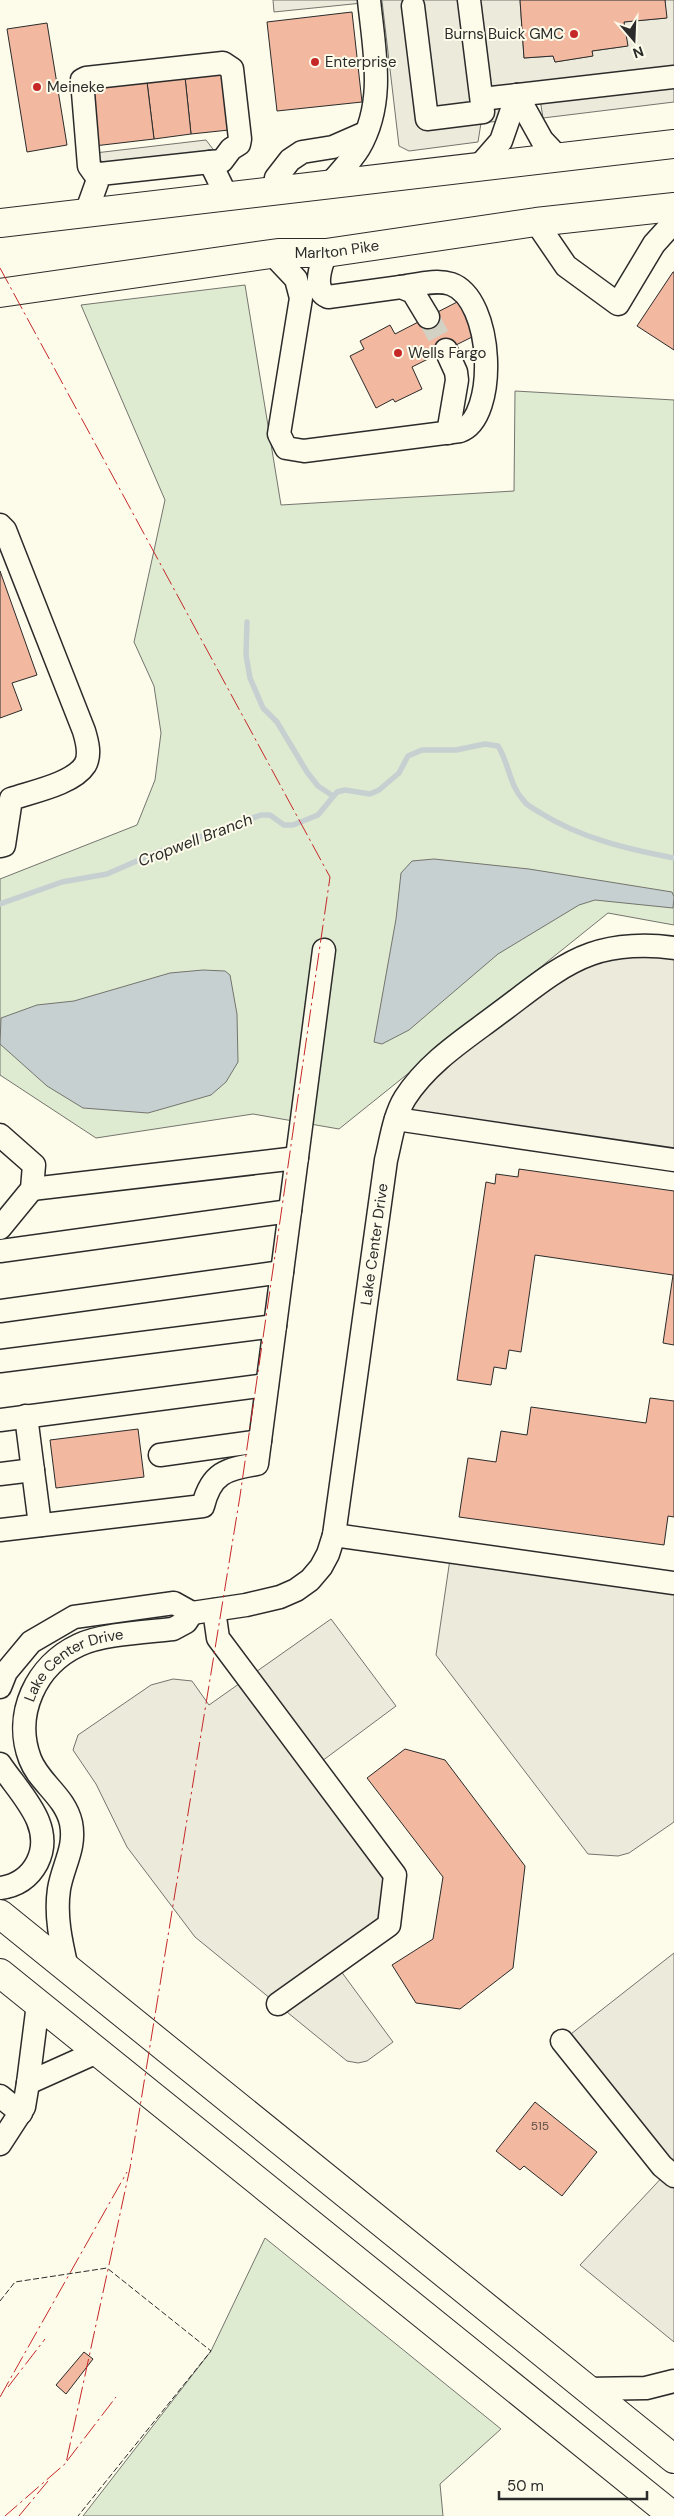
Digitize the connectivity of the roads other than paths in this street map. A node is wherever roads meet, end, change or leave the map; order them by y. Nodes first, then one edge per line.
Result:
1 (369, 0) edge
2 (469, 0) edge
3 (413, 6) dead end
4 (674, 77) edge
5 (517, 95) junction
6 (482, 99) junction
7 (365, 133) junction
8 (674, 144) edge
9 (558, 156) junction
10 (210, 162) junction
11 (480, 165) junction
12 (100, 174) junction
13 (330, 184) junction
14 (274, 191) junction
15 (227, 197) junction
16 (674, 207) edge
17 (86, 214) junction
18 (536, 222) junction
19 (674, 222) edge
20 (0, 223) edge
21 (326, 252) junction
22 (278, 254) junction
23 (401, 287) junction
24 (0, 293) edge
25 (428, 317) tunnel mouth
26 (446, 350) tunnel mouth
27 (448, 433) junction
28 (0, 525) edge
29 (0, 846) edge
30 (674, 948) edge
31 (324, 950) dead end
32 (396, 1119) junction
33 (0, 1135) edge
34 (297, 1158) junction
35 (674, 1160) edge
36 (32, 1188) junction
37 (290, 1212) junction
38 (4, 1216) edge
39 (0, 1251) edge
40 (282, 1272) junction
41 (0, 1310) edge
42 (275, 1326) junction
43 (0, 1361) edge
44 (267, 1385) junction
45 (26, 1416) junction
46 (0, 1420) edge
47 (260, 1441) junction
48 (160, 1455) dead end
49 (33, 1470) junction
50 (0, 1474) edge
51 (40, 1526) junction
52 (0, 1530) edge
53 (334, 1535) junction
54 (674, 1583) edge
55 (203, 1612) junction
56 (0, 1687) edge
57 (0, 1764) edge
58 (0, 1888) edge
59 (0, 1914) edge
60 (67, 1968) junction
61 (0, 1973) edge
62 (38, 2004) junction
63 (278, 2004) dead end
64 (562, 2041) dead end
65 (97, 2052) junction
66 (28, 2083) junction
67 (0, 2096) edge
68 (21, 2113) junction
69 (0, 2144) edge
70 (674, 2176) edge
71 (674, 2381) edge
72 (587, 2389) junction
73 (570, 2433) junction
74 (674, 2459) edge
75 (647, 2516) edge
76 (673, 2516) edge

1 - 7 lane
2 - 6 lane
3 - 6 lane
4 - 5 lane
5 - 6 lane
5 - 9 lane
5 - 11 lane
7 - 13 lane
7 - 14 lane
8 - 9 highway
9 - 11 highway
10 - 12 lane
10 - 12 lane
10 - 15 lane
11 - 13 highway
12 - 17 lane
13 - 14 highway
14 - 15 highway
15 - 17 highway
16 - 18 highway, Marlton Pike
17 - 20 highway
18 - 19 lane
18 - 21 highway, Marlton Pike
21 - 22 highway, Marlton Pike
21 - 23 lane
22 - 24 highway, Marlton Pike
22 - 27 lane
23 - 25 lane
23 - 27 lane
26 - 27 lane
28 - 29 lane
30 - 32 lane, Lake Center Drive
31 - 34 lane
32 - 35 lane
32 - 53 lane, Lake Center Drive
33 - 36 lane
34 - 36 lane
34 - 37 lane
36 - 38 lane
37 - 39 lane
37 - 40 lane
40 - 41 lane
40 - 42 lane
42 - 43 lane
42 - 44 lane
44 - 45 lane
44 - 47 lane
45 - 46 lane
45 - 49 lane
47 - 48 lane
47 - 51 lane
49 - 50 lane
49 - 51 lane
51 - 52 lane
53 - 54 lane
53 - 55 lane, Lake Center Drive
55 - 56 lane, Lake Center Drive
55 - 60 lane, Lake Center Drive
55 - 63 lane
57 - 58 lane
59 - 60 highway
60 - 72 highway
61 - 62 highway
62 - 65 highway
62 - 66 lane
64 - 70 lane
65 - 66 lane
65 - 73 highway
66 - 68 lane
67 - 68 lane
68 - 69 lane
71 - 72 lane
72 - 74 highway
73 - 75 highway
73 - 76 highway

